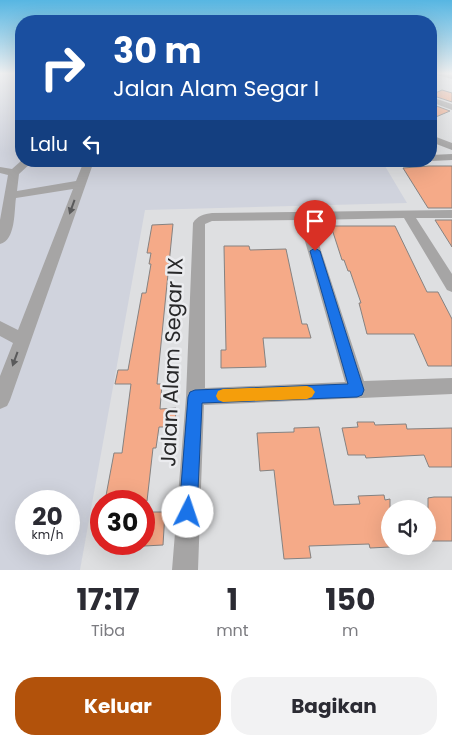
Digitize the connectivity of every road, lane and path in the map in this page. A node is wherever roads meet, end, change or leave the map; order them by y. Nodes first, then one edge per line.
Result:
1 (437, 101) edge
2 (452, 107) edge
3 (437, 140) edge
4 (452, 146) edge
5 (452, 157) edge
6 (437, 158) edge
7 (21, 167) edge
8 (87, 167) edge
9 (0, 170) edge
10 (14, 173) junction
11 (80, 184) junction
12 (11, 195) junction
13 (408, 214) junction
14 (452, 214) edge
15 (304, 217) junction
16 (0, 240) edge
17 (452, 286) edge
18 (0, 328) edge
19 (22, 340) junction
20 (452, 386) edge
21 (357, 390) junction
22 (195, 397) junction
23 (0, 400) edge
24 (185, 570) edge

1 - 2 street
3 - 4 street
5 - 6 street
7 - 10 street
8 - 11 street
9 - 10 street
10 - 12 street
11 - 12 street
11 -> 19 street
12 - 16 street
13 - 14 street
13 - 15 street
13 - 17 street
15 - 21 street
15 - 22 street, Jalan Alam Segar IX
18 - 19 street
19 -> 23 street
20 - 21 street
21 - 22 street
22 - 24 street, Jalan Alam Segar IX

